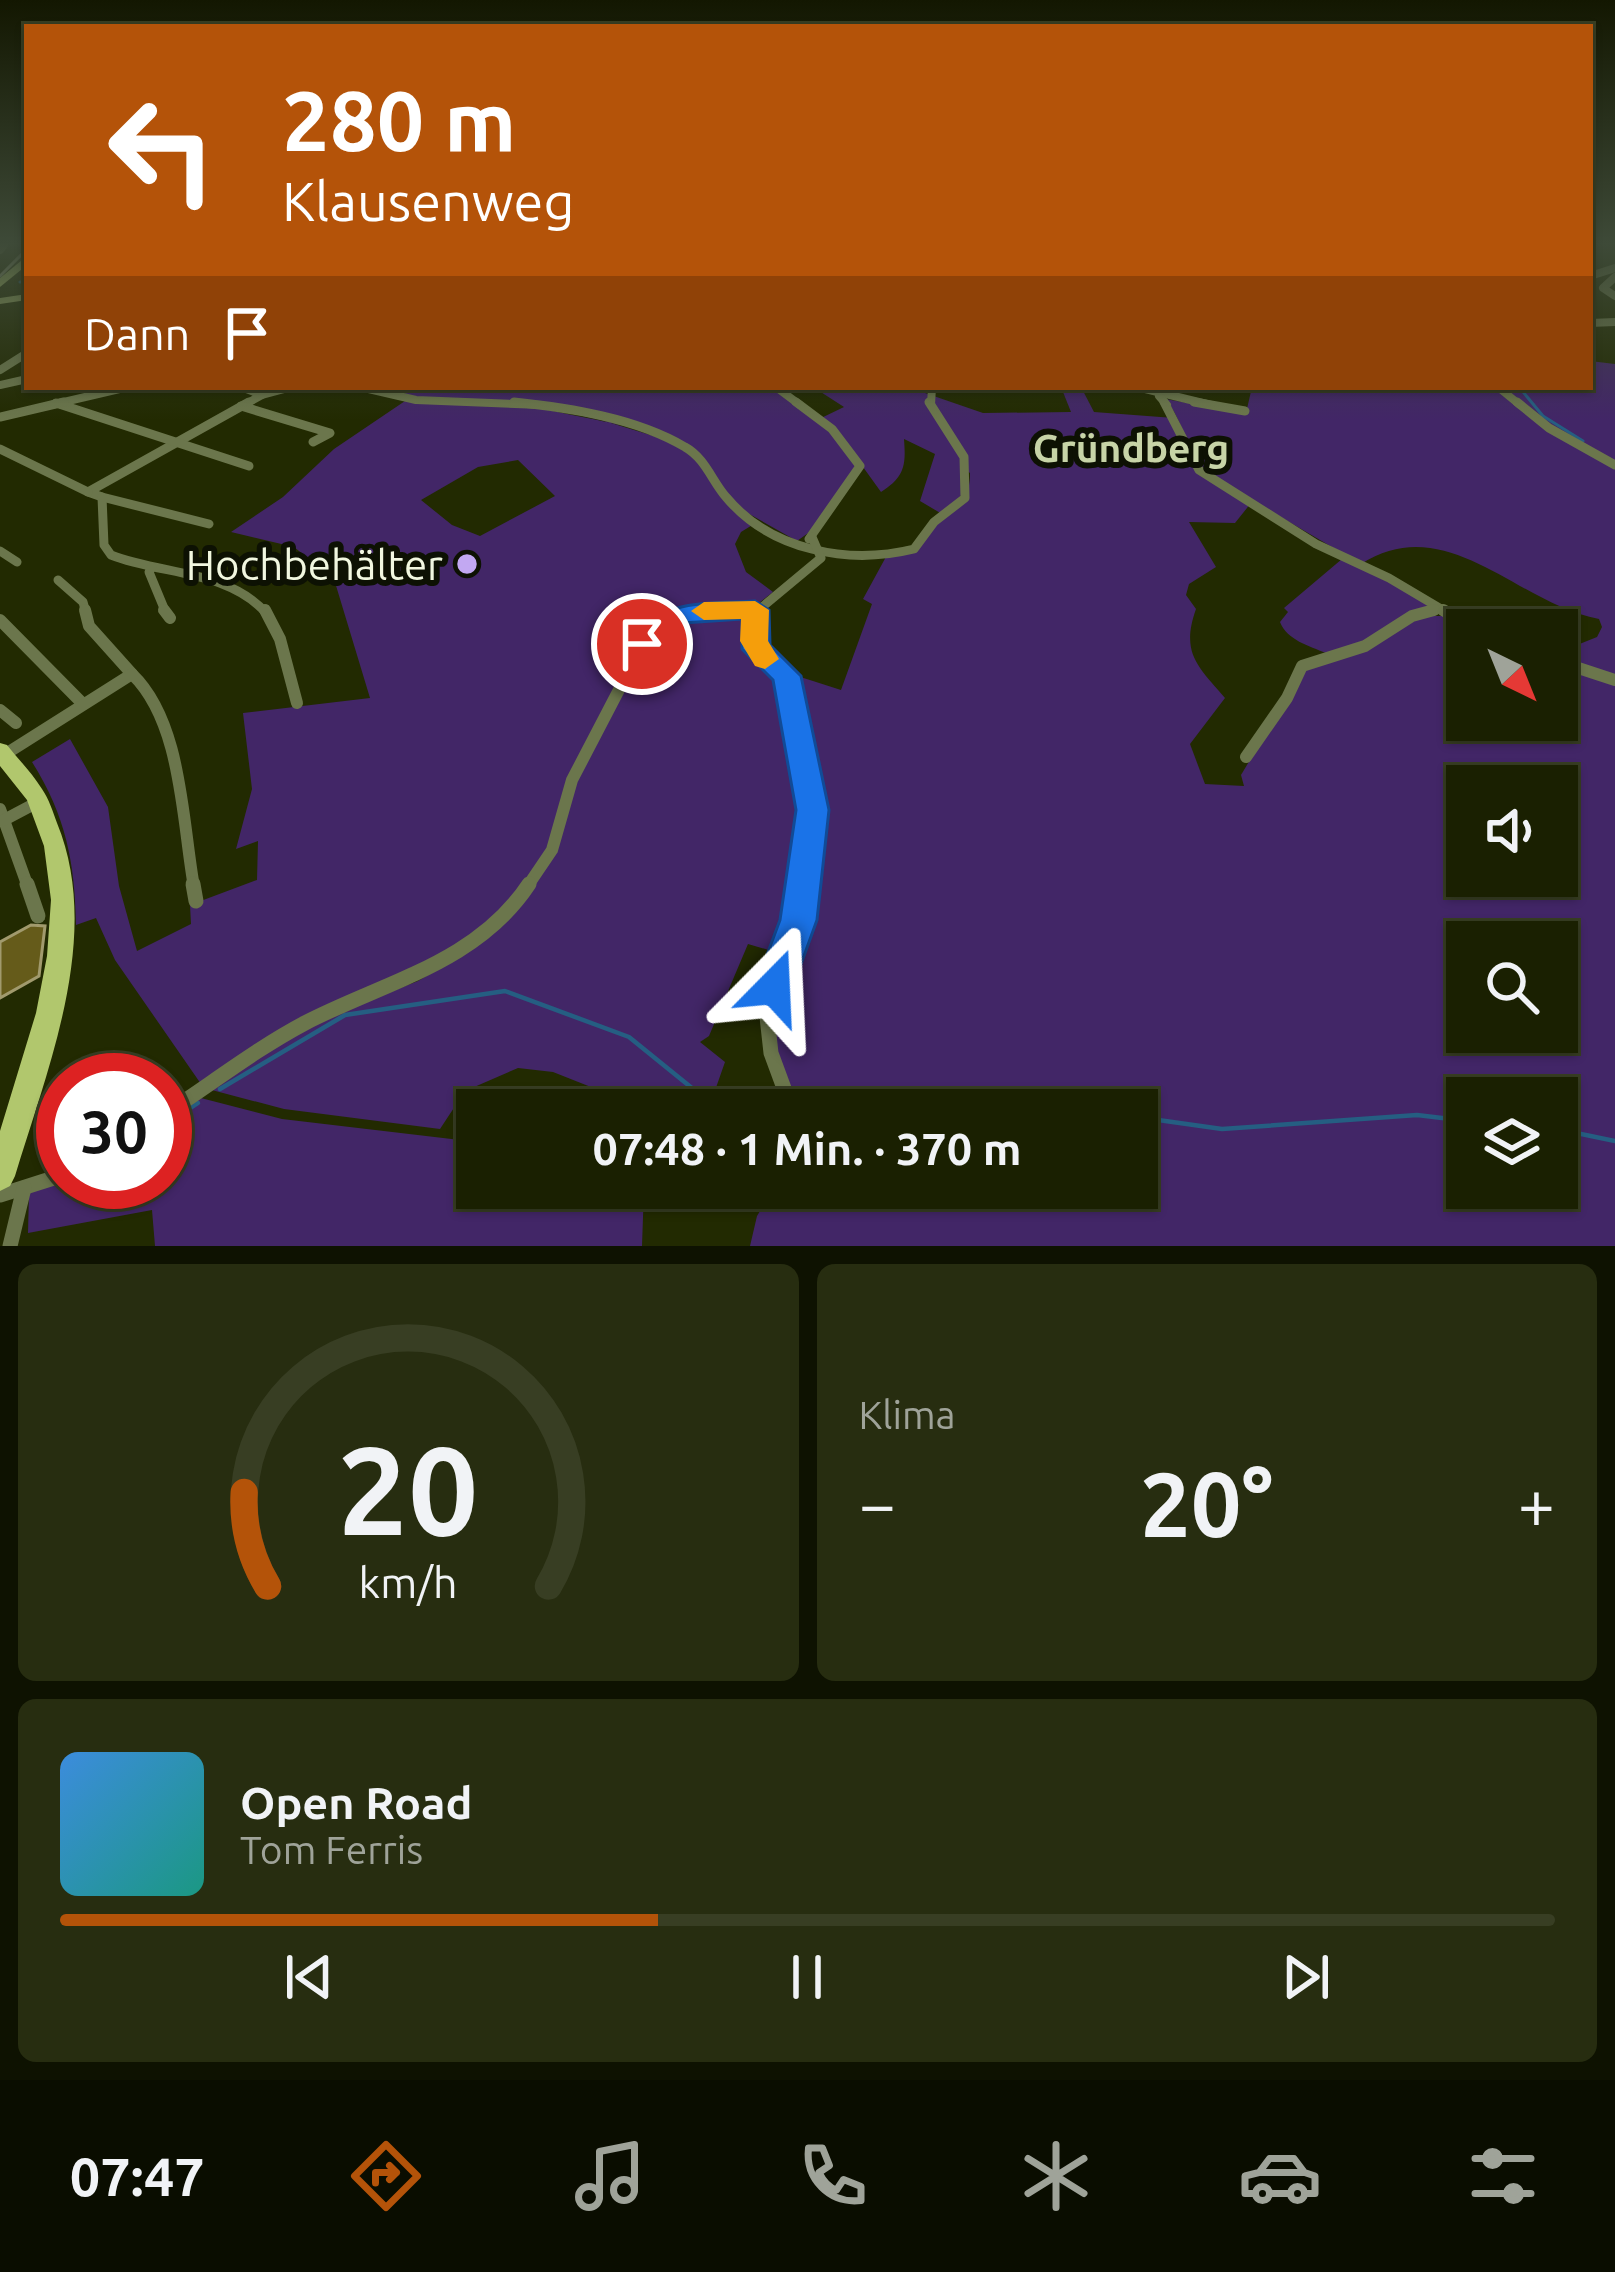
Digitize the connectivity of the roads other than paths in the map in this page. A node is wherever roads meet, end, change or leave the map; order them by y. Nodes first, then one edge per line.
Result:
1 (114, 390) edge
2 (250, 390) edge
3 (281, 390) edge
4 (366, 390) edge
5 (780, 390) edge
6 (931, 390) edge
7 (1144, 390) edge
8 (1502, 390) edge
9 (262, 395) junction
10 (1159, 397) junction
11 (56, 403) junction
12 (241, 406) junction
13 (1245, 411) dead end
14 (0, 417) edge
15 (175, 442) junction
16 (313, 442) dead end
17 (0, 448) edge
18 (1615, 465) edge
19 (249, 466) dead end
20 (88, 492) junction
21 (102, 497) junction
22 (209, 524) dead end
23 (812, 537) junction
24 (799, 544) junction
25 (0, 551) edge
26 (821, 553) junction
27 (17, 562) dead end
28 (152, 567) junction
29 (58, 580) dead end
30 (1438, 609) junction
31 (755, 610) junction
32 (1446, 613) edge
33 (170, 618) dead end
34 (0, 620) edge
35 (1578, 668) edge
36 (131, 674) junction
37 (1615, 680) edge
38 (297, 703) dead end
39 (83, 704) junction
40 (0, 710) edge
41 (16, 723) dead end
42 (2, 753) edge
43 (1246, 757) dead end
44 (40, 802) junction
45 (2, 814) edge
46 (196, 901) dead end
47 (38, 916) dead end
48 (784, 1089) edge
49 (192, 1096) edge
50 (7, 1133) edge
51 (12, 1182) edge
52 (0, 1195) edge
53 (10, 1246) edge

1 - 11 street
2 - 9 street
3 - 9 street
4 - 24 street
5 - 23 street
6 - 26 street
7 - 10 street
8 - 18 street
9 - 12 street
10 - 13 street
10 - 30 street
11 - 14 street
11 - 15 street
12 - 15 street
12 - 16 street
15 - 19 street
15 - 20 street
17 - 20 street
20 - 21 street
21 - 22 street
21 - 28 street
23 - 24 street
23 - 26 street
24 - 26 street
25 - 27 street
26 - 31 street
28 - 33 street
28 - 38 street
29 - 36 street
30 - 32 street
30 - 43 street
31 - 48 street
31 - 49 street
34 - 39 street
35 - 37 street
36 - 39 street
36 - 46 street
39 - 42 street
40 - 41 street
42 - 44 main road
44 - 45 street
44 - 50 main road
45 - 47 street
50 - 51 main road
51 - 52 street
51 - 53 street

